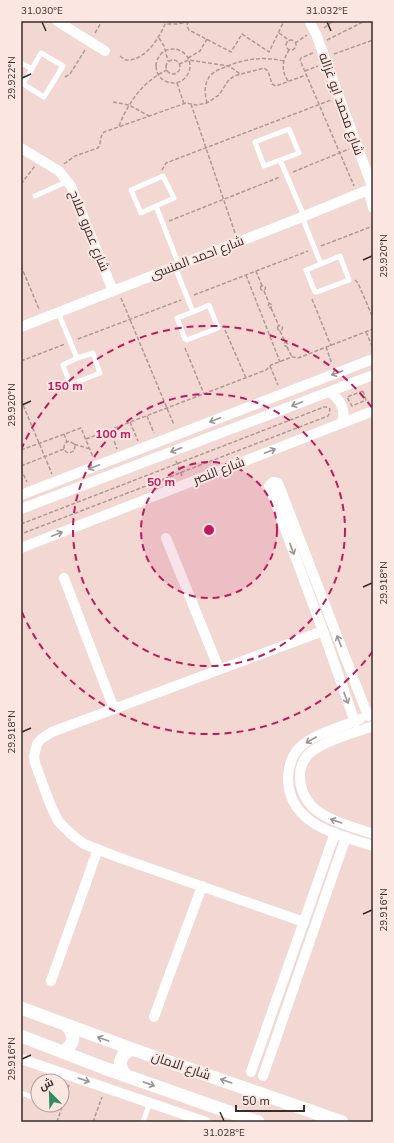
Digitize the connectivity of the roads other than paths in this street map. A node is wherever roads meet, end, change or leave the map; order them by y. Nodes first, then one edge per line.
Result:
1 (58, 21) edge
2 (309, 21) edge
3 (105, 51) dead end
4 (21, 63) edge
5 (32, 69) junction
6 (21, 148) edge
7 (280, 160) junction
8 (68, 180) junction
9 (373, 188) edge
10 (35, 196) dead end
11 (156, 206) junction
12 (373, 208) edge
13 (303, 217) junction
14 (321, 264) junction
15 (177, 266) junction
16 (116, 290) junction
17 (58, 312) junction
18 (193, 312) junction
19 (21, 327) edge
20 (77, 358) junction
21 (373, 359) edge
22 (373, 375) edge
23 (330, 392) junction
24 (373, 411) edge
25 (342, 423) junction
26 (195, 428) junction
27 (201, 440) junction
28 (26, 493) edge
29 (21, 509) edge
30 (295, 527) junction
31 (285, 531) junction
32 (166, 538) dead end
33 (21, 548) edge
34 (64, 578) dead end
35 (323, 631) junction
36 (219, 670) junction
37 (350, 671) junction
38 (338, 676) junction
39 (114, 709) junction
40 (370, 715) edge
41 (355, 722) junction
42 (373, 726) edge
43 (335, 833) junction
44 (373, 834) edge
45 (346, 837) junction
46 (373, 846) edge
47 (98, 849) junction
48 (322, 870) junction
49 (333, 874) junction
50 (202, 886) junction
51 (304, 922) junction
52 (51, 981) dead end
53 (21, 1008) edge
54 (154, 1017) dead end
55 (66, 1025) junction
56 (21, 1036) edge
57 (132, 1049) junction
58 (62, 1052) junction
59 (21, 1059) edge
60 (251, 1072) dead end
61 (127, 1076) junction
62 (263, 1076) dead end
63 (150, 1102) junction
64 (143, 1122) edge
65 (206, 1122) edge
66 (255, 1122) edge
67 (342, 1122) edge

1 - 3 street
2 - 9 street, شارع محمد ابو غزاله
4 - 5 lane
5 - 5 lane
6 - 8 street, شارع عمرو صلاح
7 - 7 lane
7 - 13 lane
8 - 10 lane
8 - 16 street, شارع عمرو صلاح
9 - 12 street, شارع محمد ابو غزاله
9 - 13 street, شارع احمد المنسى
11 - 11 lane
11 - 15 lane
13 - 14 lane
13 - 15 street, شارع احمد المنسى
14 - 14 lane
15 - 16 street, شارع احمد المنسى
15 - 18 lane
16 - 17 street, شارع احمد المنسى
17 - 19 street, شارع احمد المنسى
17 - 20 lane
18 - 18 lane
20 - 20 lane
21 -> 26 street
22 - 23 street
23 - 25 street
23 -> 27 street
24 - 25 street, شارع النصر
33 -> 25 street, شارع النصر
26 - 27 street
26 -> 28 street
27 -> 29 street
30 - 31 street
30 - 31 street
37 -> 30 street
31 -> 35 street
32 - 36 street
34 - 39 street
35 - 36 street
35 - 38 street
36 - 39 street
37 - 38 street
37 - 40 street
38 -> 41 street
39 - 47 street
40 - 41 street
41 -> 43 street
44 -> 42 street
43 - 45 street
43 - 48 street
45 - 46 street
45 - 49 street
47 - 50 street
47 - 52 street
48 - 49 street
48 - 51 street
49 - 62 street
50 - 51 street
50 - 54 street
51 - 60 street
53 - 55 street, شارع الامان
57 -> 55 street, شارع الامان
55 - 58 street
56 - 58 street, شارع الامان
57 - 61 street
67 -> 57 street, شارع الامان
58 - 61 street, شارع الامان
59 -> 63 street
61 -> 66 street, شارع الامان
63 - 64 lane
63 - 65 street

